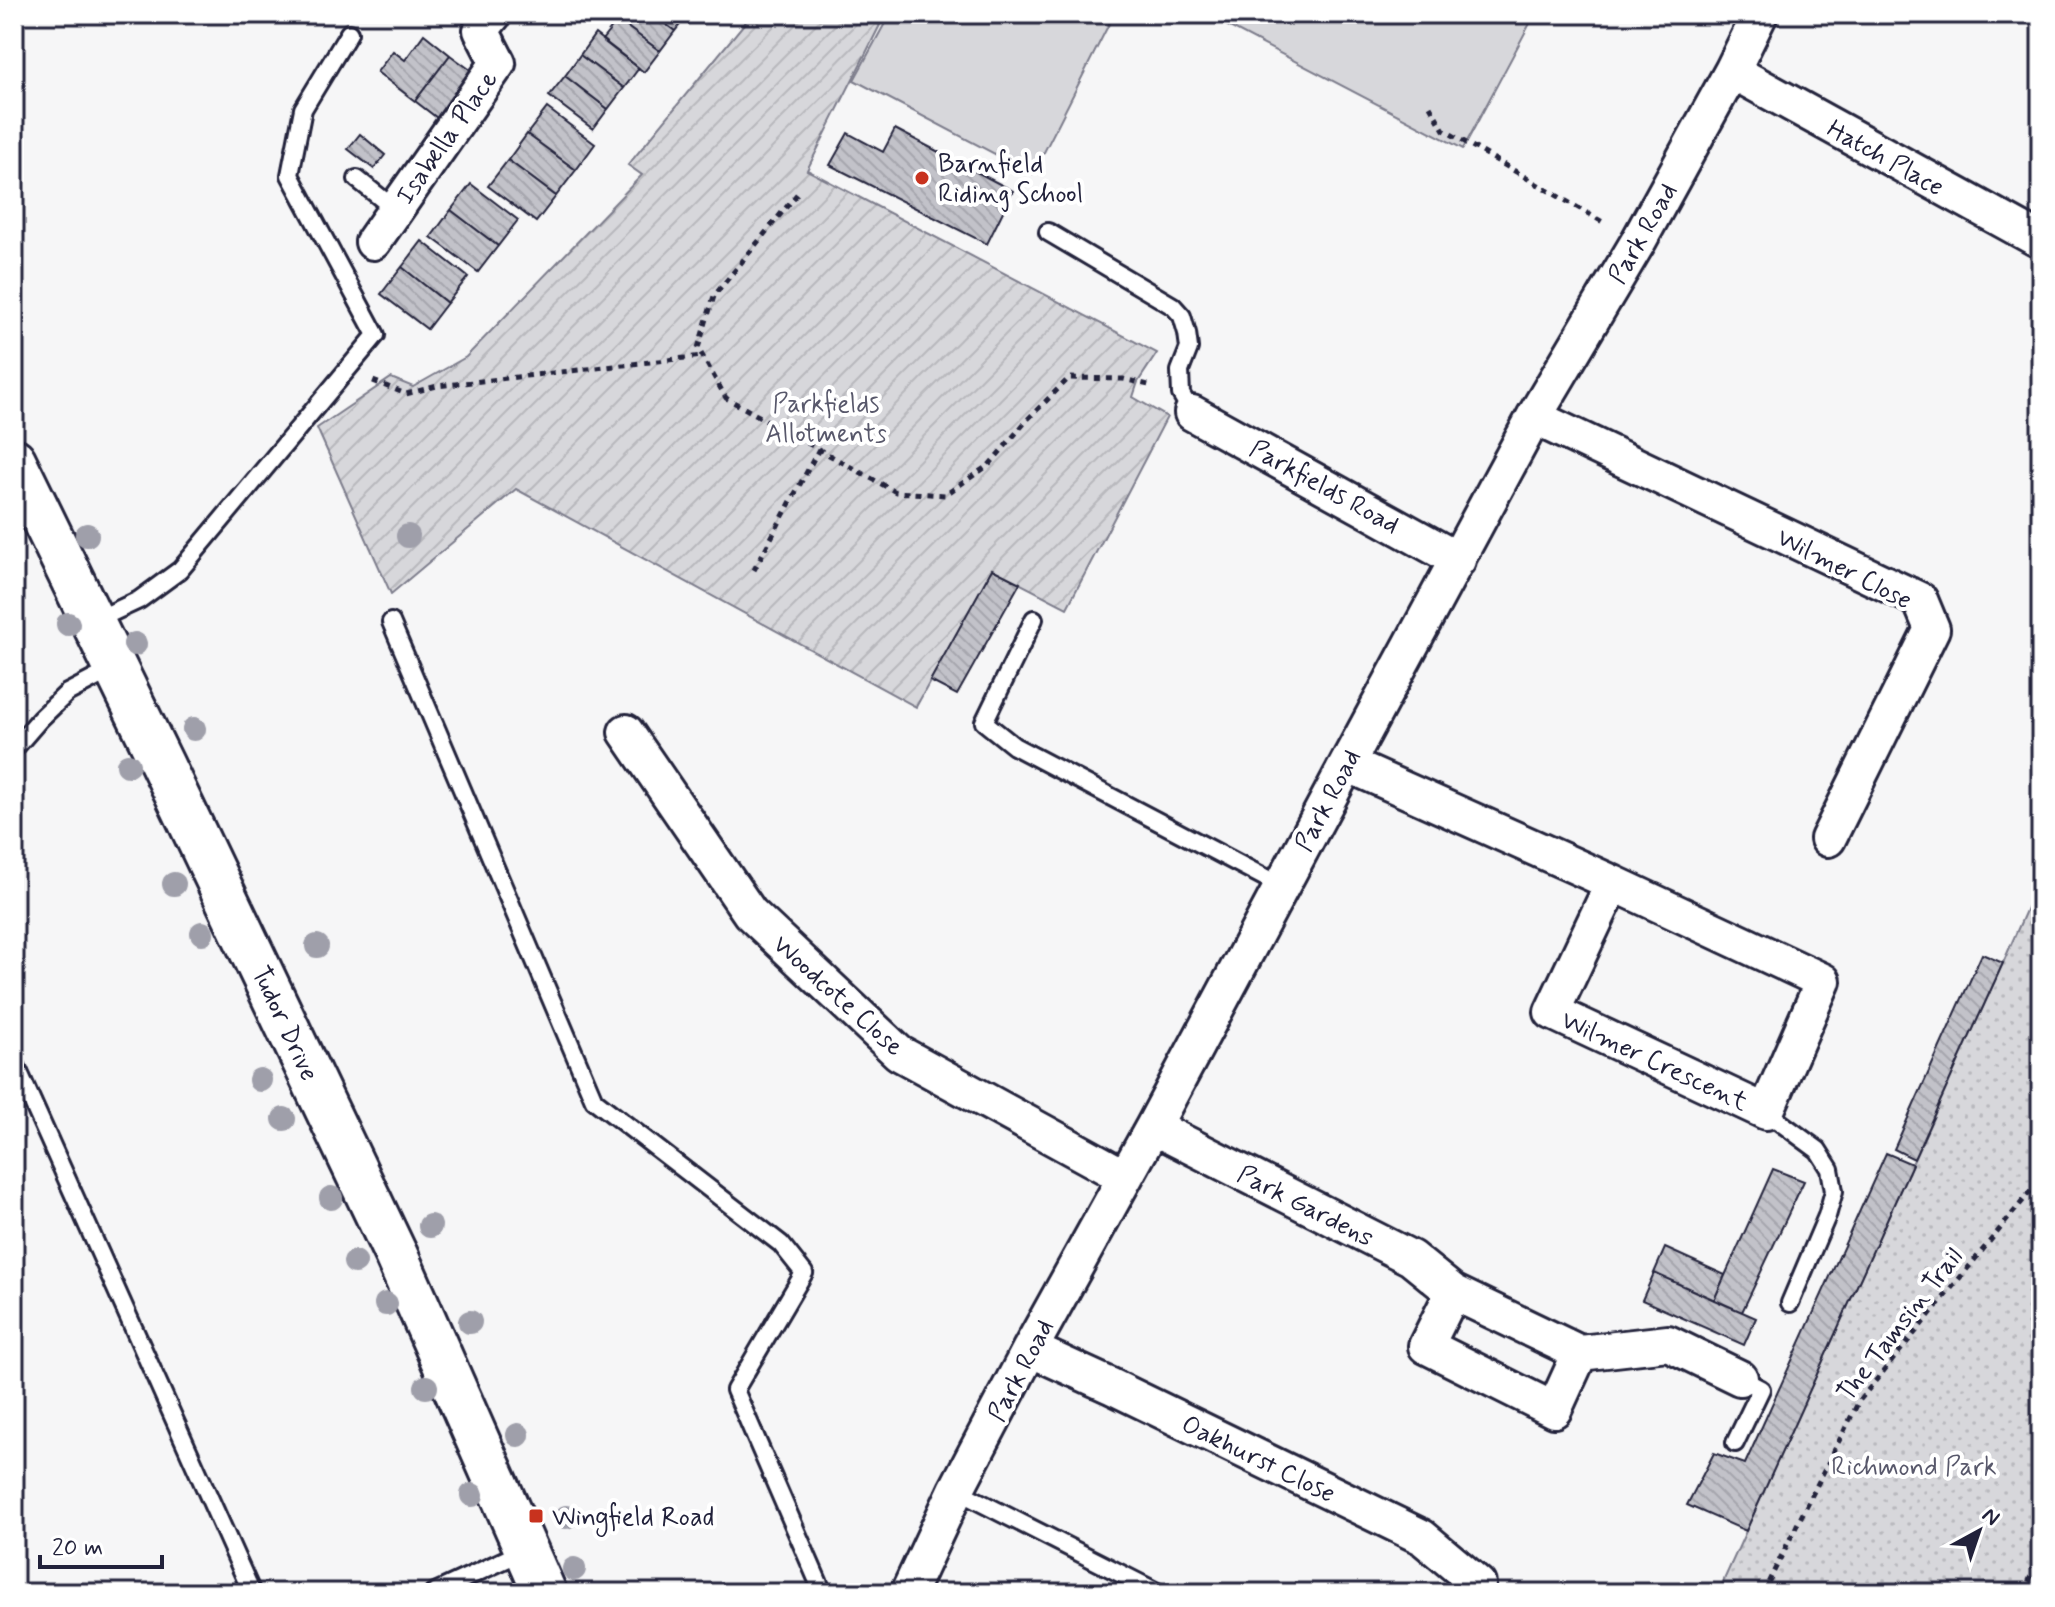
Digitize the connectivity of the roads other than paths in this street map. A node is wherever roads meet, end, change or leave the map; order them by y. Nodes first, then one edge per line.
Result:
1 (1760, 14) edge
2 (478, 19) edge
3 (349, 33) dead end
4 (1732, 71) junction
5 (357, 179) dead end
6 (396, 210) junction
7 (1048, 232) dead end
8 (2041, 241) edge
9 (373, 242) dead end
10 (1186, 404) joint
11 (1534, 417) junction
12 (14, 460) edge
13 (1458, 560) junction
14 (1034, 619) dead end
15 (93, 622) junction
16 (391, 622) dead end
17 (114, 668) junction
18 (626, 732) dead end
19 (14, 749) edge
20 (1347, 764) junction
21 (1828, 839) dead end
22 (1613, 883) junction
23 (1281, 886) junction
24 (14, 1061) edge
25 (1766, 1112) junction
26 (1153, 1127) junction
27 (1125, 1177) junction
28 (1453, 1292) junction
29 (1790, 1303) dead end
30 (1030, 1349) junction
31 (1580, 1353) junction
32 (1740, 1378) joint
33 (1735, 1443) dead end
34 (956, 1490) junction
35 (526, 1550) junction
36 (1478, 1584) dead end
37 (252, 1593) edge
38 (433, 1593) edge
39 (545, 1593) edge
40 (823, 1593) edge
41 (908, 1593) edge
42 (1159, 1593) edge

1 - 4 street, Park Road
2 - 6 street, Isabella Place
3 - 15 lane
4 - 8 street, Hatch Place
4 - 11 street, Park Road
5 - 6 lane
6 - 9 street, Isabella Place
7 - 10 lane
10 - 13 street, Parkfields Road
11 - 13 street, Park Road
11 - 21 street, Wilmer Close
12 - 15 street, Tudor Drive
13 - 20 street, Park Road
14 - 23 lane
15 - 17 street, Tudor Drive
16 - 40 lane
17 - 19 lane
17 - 35 street, Tudor Drive
18 - 27 street, Woodcote Close
20 - 22 street, Wilmer Crescent
20 - 23 street, Park Road
22 - 25 street, Wilmer Crescent
22 - 25 street, Wilmer Crescent
23 - 26 street, Park Road
24 - 37 lane
25 - 29 lane
26 - 27 street, Park Road
26 - 28 street, Park Gardens
27 - 30 street, Park Road
28 - 31 street, Park Gardens
28 - 31 street
30 - 34 street, Park Road
30 - 36 street, Oakhurst Close
31 - 32 street
32 - 33 lane
34 - 41 street, Park Road
34 - 42 lane
35 - 38 lane
35 - 39 street, Tudor Drive

